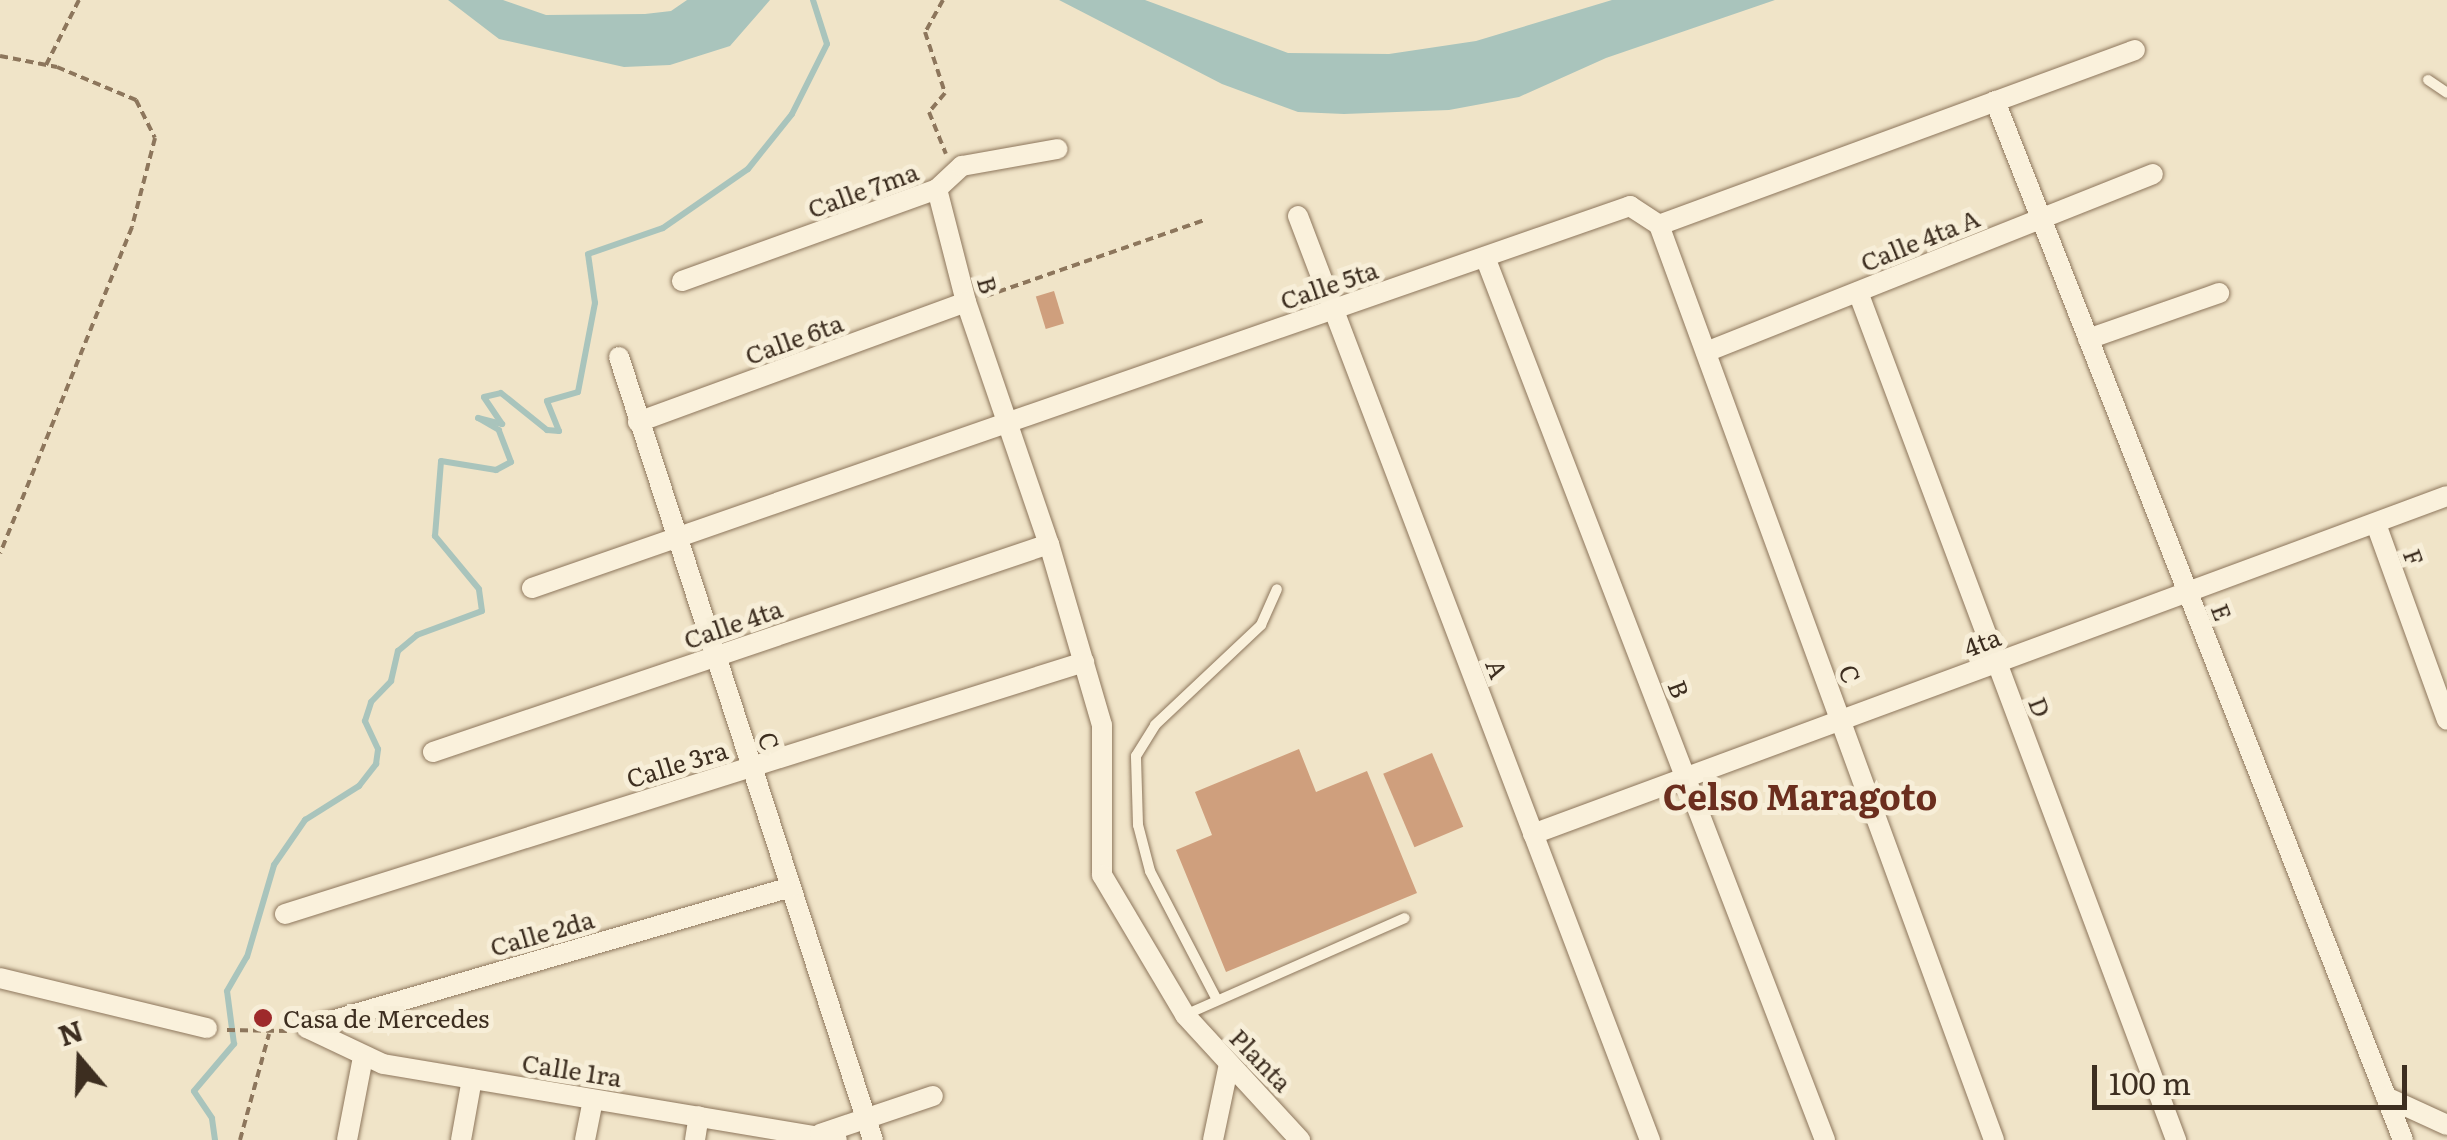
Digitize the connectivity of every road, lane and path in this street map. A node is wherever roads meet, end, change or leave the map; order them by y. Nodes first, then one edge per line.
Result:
1 (78, 0) edge
2 (942, 0) edge
3 (2135, 50) dead end
4 (0, 56) edge
5 (46, 64) junction
6 (2428, 80) dead end
7 (2447, 93) edge
8 (1995, 102) junction
9 (1057, 150) dead end
10 (954, 172) junction
11 (2152, 174) dead end
12 (937, 190) junction
13 (1298, 216) dead end
14 (2041, 218) junction
15 (1204, 220) dead end
16 (1659, 226) junction
17 (1485, 257) junction
18 (682, 282) dead end
19 (1858, 292) junction
20 (2219, 293) dead end
21 (966, 302) junction
22 (1334, 309) junction
23 (2088, 339) junction
24 (1706, 352) junction
25 (619, 357) dead end
26 (638, 422) junction
27 (1008, 423) junction
28 (2447, 496) edge
29 (2376, 524) junction
30 (677, 538) junction
31 (1050, 544) junction
32 (0, 552) edge
33 (532, 588) dead end
34 (1278, 589) dead end
35 (2188, 592) junction
36 (716, 656) junction
37 (1084, 662) junction
38 (1997, 663) junction
39 (2447, 720) edge
40 (1841, 722) junction
41 (433, 752) dead end
42 (752, 766) junction
43 (1687, 781) junction
44 (1533, 834) junction
45 (790, 887) junction
46 (285, 914) dead end
47 (1405, 918) dead end
48 (0, 978) edge
49 (1216, 998) junction
50 (1185, 1014) junction
51 (307, 1028) junction
52 (213, 1029) joint
53 (270, 1034) junction
54 (363, 1057) junction
55 (1228, 1064) junction
56 (472, 1079) junction
57 (933, 1096) dead end
58 (2386, 1097) junction
59 (593, 1100) junction
60 (699, 1116) junction
61 (866, 1118) junction
62 (2447, 1125) edge
63 (824, 1138) edge
64 (240, 1140) edge
65 (347, 1140) edge
66 (461, 1140) edge
67 (585, 1140) edge
68 (695, 1140) edge
69 (873, 1140) edge
70 (1213, 1140) edge
71 (1300, 1140) edge
72 (1650, 1140) edge
73 (1824, 1140) edge
74 (1994, 1140) edge
75 (2176, 1140) edge
76 (2403, 1140) edge

1 - 5 path
2 - 10 path
3 - 8 street
4 - 5 path
5 - 32 path
6 - 7 lane
8 - 14 street, E
8 - 16 street
9 - 10 street, Calle 7ma
10 - 12 street, Calle 7ma
11 - 14 street, Calle 4ta A
12 - 18 street, Calle 7ma
12 - 21 street, B
13 - 22 street, A
14 - 19 street, Calle 4ta A
14 - 23 street, E
15 - 21 path
16 - 17 street, Calle 5ta
16 - 24 street, C
17 - 22 street, Calle 5ta
17 - 43 street, B
19 - 24 street, Calle 4ta A
19 - 38 street, D
20 - 23 street
21 - 26 street, Calle 6ta
21 - 27 street, B
22 - 27 street, Calle 5ta
22 - 44 street, A
23 - 35 street, E
24 - 40 street, C
25 - 26 street, C
26 - 30 street, C
27 - 30 street, Calle 5ta
27 - 31 street, B
28 - 29 street, 4ta
29 - 35 street, 4ta
29 - 39 street, F
30 - 33 street, Calle 5ta
30 - 36 street, C
31 - 36 street, Calle 4ta
31 - 37 street, B
34 - 49 lane
35 - 38 street, 4ta
35 - 58 street, E
36 - 41 street, Calle 4ta
36 - 42 street, C
37 - 42 street, Calle 3ra
37 - 50 street, B
38 - 40 street, 4ta
38 - 75 street, D
40 - 43 street, 4ta
40 - 74 street, C
42 - 45 street, C
42 - 46 street, Calle 3ra
43 - 44 street, 4ta
43 - 73 street, B
44 - 72 street, A
45 - 51 street, Calle 2da
45 - 61 street, C
47 - 49 lane
48 - 52 street
49 - 50 lane
50 - 55 street, Planta
51 - 53 path
51 - 54 street, Calle 1ra
52 - 53 path
53 - 64 path
54 - 56 street, Calle 1ra
54 - 65 street
55 - 70 street
55 - 71 street, Planta
56 - 59 street, Calle 1ra
56 - 66 street
57 - 61 street
58 - 62 street
58 - 76 street, E
59 - 60 street, Calle 1ra
59 - 67 street
60 - 63 street, Calle 1ra
60 - 68 street
61 - 63 street
61 - 69 street, C

